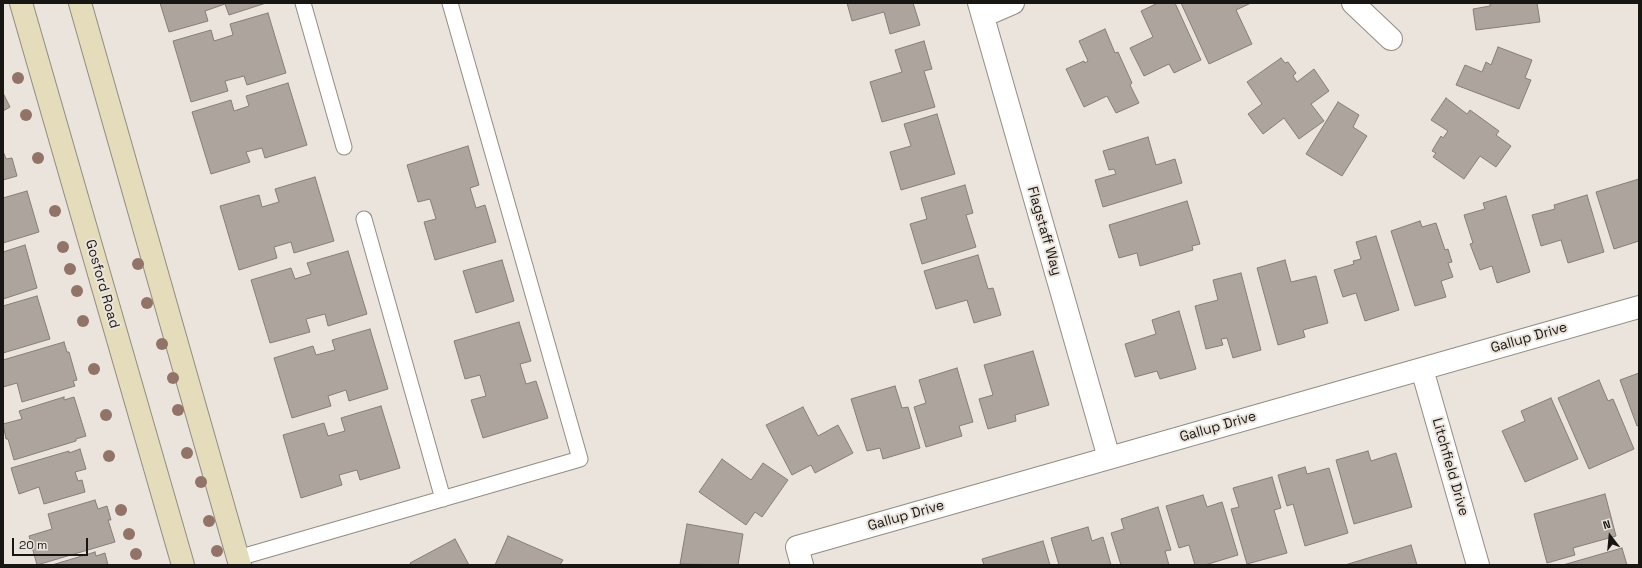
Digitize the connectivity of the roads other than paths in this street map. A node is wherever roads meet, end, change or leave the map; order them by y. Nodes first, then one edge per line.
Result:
1 (22, 3) edge
2 (80, 3) edge
3 (303, 3) edge
4 (1013, 3) edge
5 (1353, 3) edge
6 (452, 4) edge
7 (981, 10) edge
8 (1391, 39) dead end
9 (344, 147) dead end
10 (364, 219) dead end
11 (1639, 307) edge
12 (1422, 369) junction
13 (1109, 458) junction
14 (443, 499) junction
15 (799, 556) edge
16 (239, 561) edge
17 (183, 565) edge
18 (1478, 565) edge

1 - 17 main road, Gosford Road
2 - 16 main road
3 - 9 lane
4 - 7 street
5 - 8 street
6 - 14 lane
7 - 13 street, Flagstaff Way
10 - 14 lane
11 - 12 street, Gallup Drive
12 - 13 street, Gallup Drive
12 - 18 street, Litchfield Drive
13 - 15 street, Gallup Drive
14 - 16 lane

